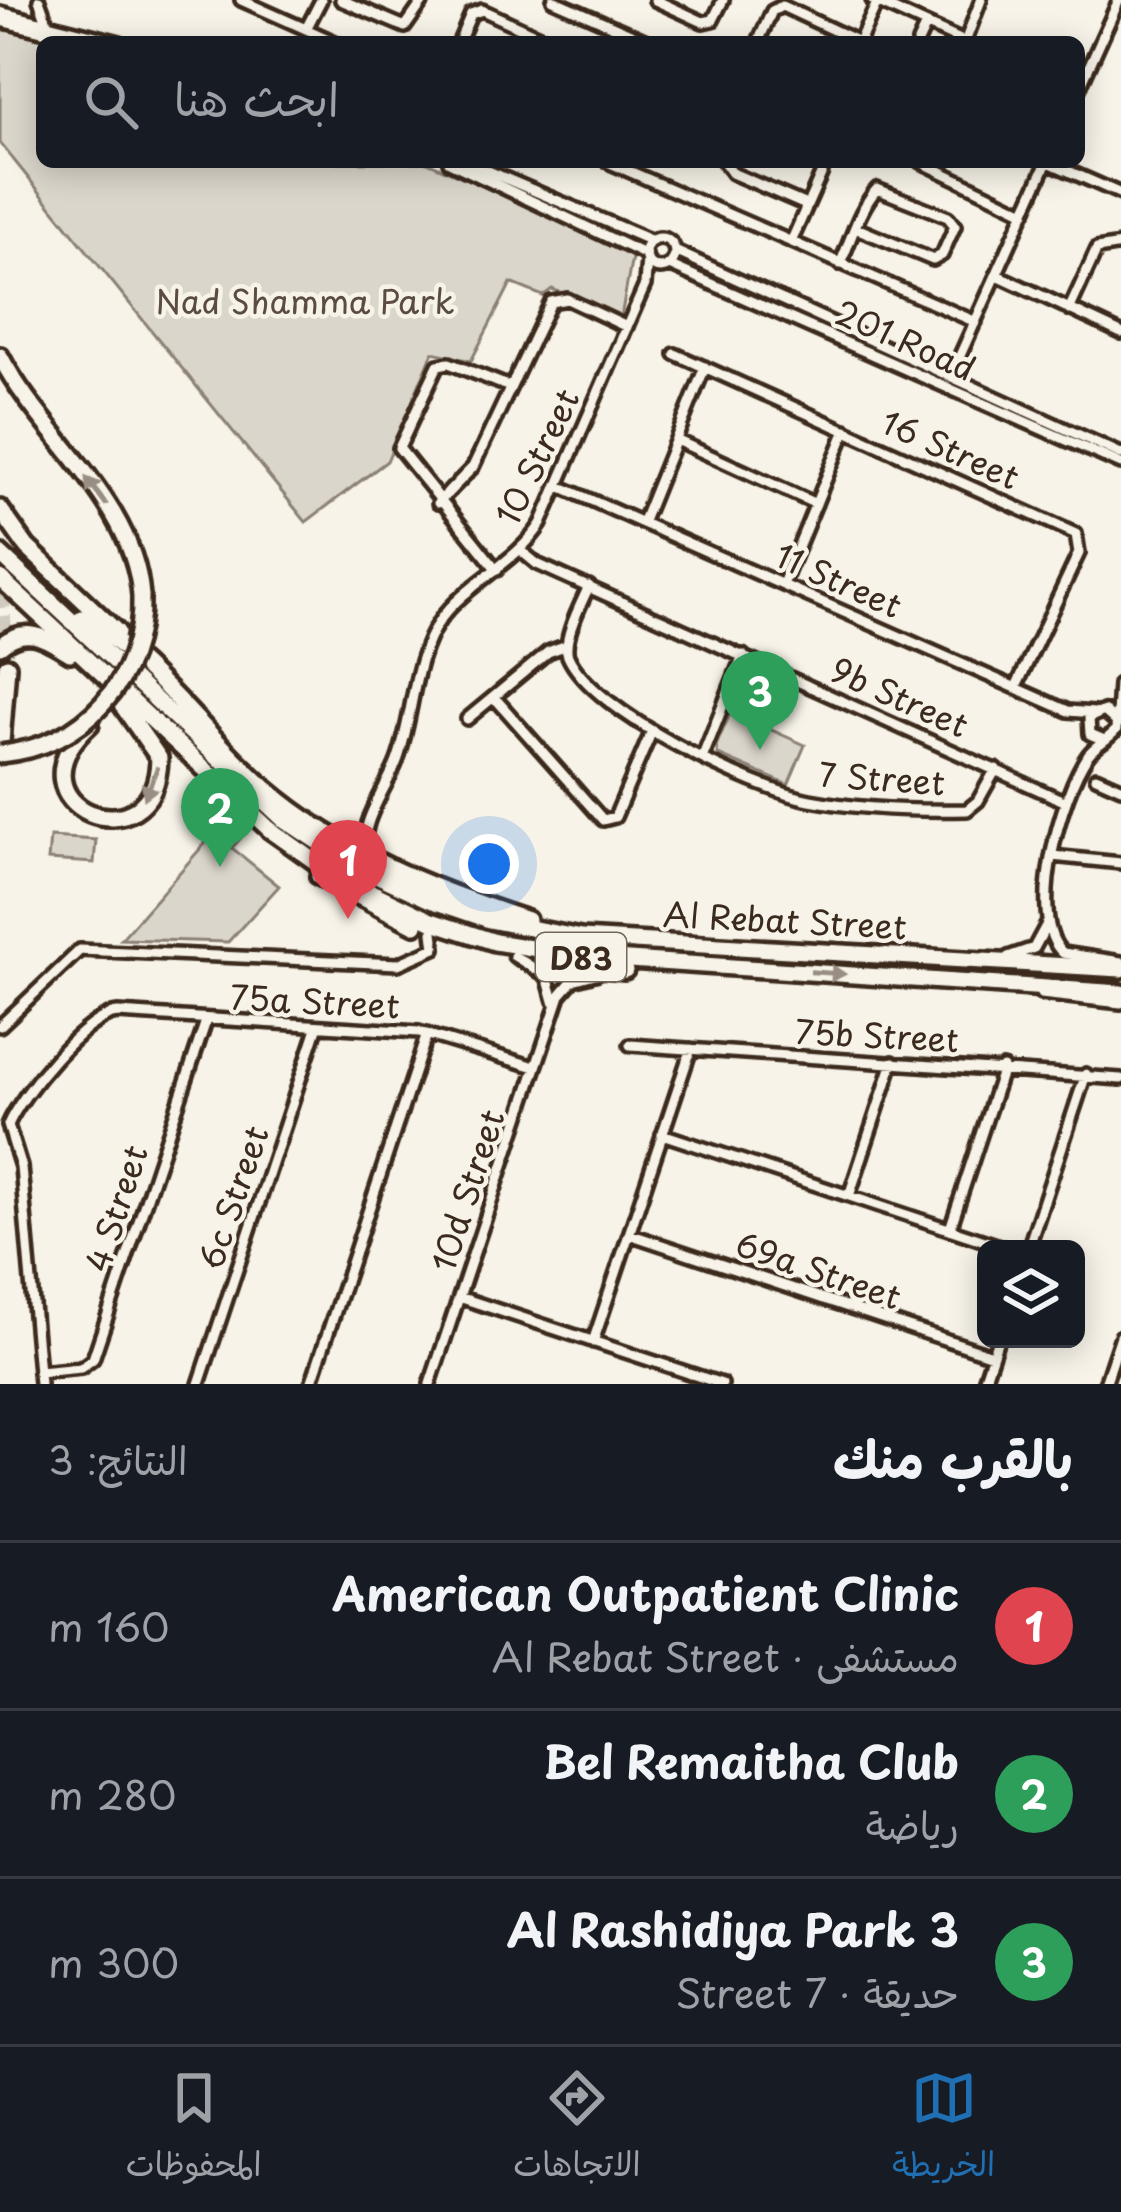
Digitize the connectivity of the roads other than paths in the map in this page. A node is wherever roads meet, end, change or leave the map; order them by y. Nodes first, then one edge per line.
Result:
1 (36, 0) edge
2 (241, 0) edge
3 (321, 0) edge
4 (341, 0) edge
5 (424, 0) edge
6 (553, 0) edge
7 (655, 0) edge
8 (723, 0) edge
9 (981, 0) edge
10 (1119, 0) edge
11 (877, 1) edge
12 (261, 4) edge
13 (0, 12) edge
14 (17, 16) junction
15 (0, 21) edge
16 (1116, 21) edge
17 (51, 25) junction
18 (926, 25) junction
19 (306, 29) junction
20 (62, 36) edge
21 (96, 36) edge
22 (322, 36) edge
23 (462, 36) edge
24 (539, 36) edge
25 (635, 36) edge
26 (761, 36) edge
27 (846, 36) edge
28 (862, 36) edge
29 (921, 36) edge
30 (951, 36) edge
31 (964, 36) edge
32 (1085, 78) edge
33 (461, 168) edge
34 (481, 168) edge
35 (622, 168) edge
36 (728, 168) edge
37 (821, 168) edge
38 (935, 168) edge
39 (1044, 168) edge
40 (1061, 168) edge
41 (1121, 194) edge
42 (806, 206) junction
43 (1026, 209) junction
44 (856, 228) junction
45 (652, 241) junction
46 (791, 242) junction
47 (1121, 245) edge
48 (675, 251) junction
49 (646, 257) junction
50 (840, 264) junction
51 (666, 266) junction
52 (996, 278) junction
53 (645, 285) junction
54 (1069, 310) junction
55 (628, 324) junction
56 (975, 324) junction
57 (1121, 333) edge
58 (675, 353) dead end
59 (0, 356) edge
60 (958, 360) junction
61 (708, 368) junction
62 (939, 371) junction
63 (961, 381) junction
64 (509, 389) junction
65 (848, 431) junction
66 (674, 443) junction
67 (1121, 454) edge
68 (1121, 464) edge
69 (560, 483) junction
70 (437, 501) junction
71 (815, 506) junction
72 (0, 509) edge
73 (639, 520) junction
74 (523, 547) junction
75 (0, 554) edge
76 (494, 572) junction
77 (0, 578) edge
78 (780, 583) junction
79 (591, 587) junction
80 (0, 590) edge
81 (62, 608) junction
82 (0, 646) edge
83 (567, 649) junction
84 (70, 653) junction
85 (746, 656) junction
86 (7, 666) dead end
87 (1120, 682) edge
88 (161, 684) junction
89 (1019, 689) junction
90 (115, 695) junction
91 (494, 697) junction
92 (98, 710) junction
93 (1067, 711) junction
94 (1097, 712) junction
95 (467, 719) dead end
96 (1118, 724) edge
97 (1088, 731) junction
98 (651, 733) junction
99 (1121, 738) edge
100 (1107, 739) junction
101 (0, 754) edge
102 (700, 755) junction
103 (1083, 763) junction
104 (994, 768) junction
105 (1096, 777) dead end
106 (1121, 788) edge
107 (1066, 800) junction
108 (367, 826) junction
109 (337, 841) junction
110 (1052, 856) junction
111 (371, 860) junction
112 (1121, 863) edge
113 (1049, 913) junction
114 (433, 932) junction
115 (581, 938) junction
116 (514, 956) junction
117 (983, 959) junction
118 (1121, 965) edge
119 (765, 969) junction
120 (632, 970) junction
121 (1007, 984) junction
122 (1121, 992) edge
123 (1121, 1003) edge
124 (554, 1012) junction
125 (206, 1021) junction
126 (0, 1026) edge
127 (317, 1028) junction
128 (428, 1034) junction
129 (630, 1045) dead end
130 (691, 1049) junction
131 (893, 1062) junction
132 (535, 1067) junction
133 (1004, 1068) junction
134 (1086, 1074) junction
135 (1121, 1079) edge
136 (662, 1134) junction
137 (849, 1196) junction
138 (950, 1229) junction
139 (629, 1234) junction
140 (982, 1240) edge
141 (1031, 1240) edge
142 (459, 1297) junction
143 (1121, 1336) edge
144 (593, 1342) junction
145 (995, 1348) edge
146 (992, 1355) junction
147 (40, 1378) edge
148 (1107, 1379) edge
149 (1121, 1381) edge
150 (199, 1384) edge
151 (311, 1384) edge
152 (430, 1384) edge
153 (722, 1384) edge
154 (983, 1384) edge

1 - 14 street
1 - 17 street
2 - 12 street
3 - 19 street
4 - 5 street
6 - 25 street
7 - 8 street
9 - 31 street
10 - 16 street
11 - 18 street
11 - 28 street
12 - 19 street
13 - 14 street
14 - 17 street
15 - 20 street
16 - 32 street
17 - 21 street
18 - 29 street
18 - 30 street
19 - 22 street
23 - 24 street
26 - 27 street
33 - 49 street
34 - 45 street
35 - 46 street
36 - 42 street
37 - 42 street
38 - 43 street
39 - 43 street
40 - 41 street
42 - 46 street
43 - 52 street
44 - 44 street
44 - 50 street
45 - 48 street, 201 Road
45 - 49 street, 10 Street
46 - 50 street
47 - 54 street
48 - 51 street
48 - 62 street, 201 Road
49 - 51 street, 201 Road
49 - 53 street, 10 Street
50 - 56 street
51 - 53 street, 10 Street
51 - 68 street, 201 Road
52 - 54 street
52 - 56 street
53 - 55 street, 10 Street
54 - 57 street
55 - 64 street
55 - 69 street, 10 Street
56 - 60 street
58 - 61 street, 16 Street
92 -> 59 highway, bridge
60 - 62 street
60 - 63 street
61 - 65 street, 16 Street
61 - 66 street
62 - 63 street, 201 Road
63 - 67 street, 201 Road
64 - 70 street
64 - 70 street
65 - 71 street
65 - 89 street, 16 Street
66 - 71 street
66 - 73 street
69 - 73 street, 11 Street
69 - 74 street, 10 Street
70 - 76 street
71 - 78 street
72 - 88 highway
73 - 78 street, 11 Street
74 - 76 street, 10 Street
74 - 79 street, 9b Street
75 - 81 highway, Al Rebat Street / D83
76 - 108 street, 10 Street
77 - 119 highway, Al Rebat Street / D83
78 - 89 street, 11 Street
79 - 83 street
79 - 85 street, 9b Street
80 - 84 highway
81 - 88 highway
81 - 115 highway, Al Rebat Street / D83
82 - 84 highway
83 - 91 street
83 - 98 street, 7 Street
84 - 90 highway
85 - 102 street
85 - 104 street, 9b Street
86 - 101 highway
87 - 94 street
87 - 96 street
88 - 109 highway
89 - 93 street, 11 Street
90 -> 92 highway, bridge
90 - 114 highway
91 - 95 street
91 - 98 street
92 - 101 highway, bridge
93 - 94 street, 11 Street
93 - 97 street, 11 Street
94 - 96 street
94 - 97 street
96 - 100 street
97 - 100 street, 11 Street
97 - 103 street
98 - 102 street, 7 Street
99 - 100 street
100 - 103 street
102 - 104 street, 7 Street
103 - 107 street
104 - 107 street, 9b Street
105 - 106 street
107 - 110 street
108 - 109 street
108 - 111 street
109 - 111 highway
110 - 112 street
110 - 113 street
111 - 115 highway
113 - 117 street
113 - 118 street
114 - 116 highway
114 - 126 street
115 - 117 highway, Al Rebat Street / D83
116 - 120 highway
116 - 124 street
117 - 118 highway, Al Rebat Street / D83
119 - 120 highway
119 -> 121 highway, Al Rebat Street / D83
120 - 124 street
121 - 122 highway, Al Rebat Street / D83
121 - 123 street
124 - 132 street, 10d Street
125 - 127 street, 75a Street
125 - 147 street, 4 Street
125 - 147 street, 75a Street
127 - 128 street, 75a Street
127 - 150 street, 6c Street
128 - 132 street, 75a Street
128 - 151 street
129 - 130 street, 75b Street
130 - 131 street, 75b Street
130 - 136 street
131 - 133 street, 75b Street
131 - 137 street
132 - 142 street, 10d Street
133 - 134 street, 75b Street
133 - 138 street
134 - 135 street, 75b Street
134 - 141 street
136 - 137 street
136 - 139 street
137 - 138 street
138 - 140 street
139 - 144 street
139 - 146 street, 69a Street
142 - 144 street
142 - 152 street, 10d Street
143 - 148 street
144 - 153 street
145 - 146 street
146 - 154 street
148 - 149 street

